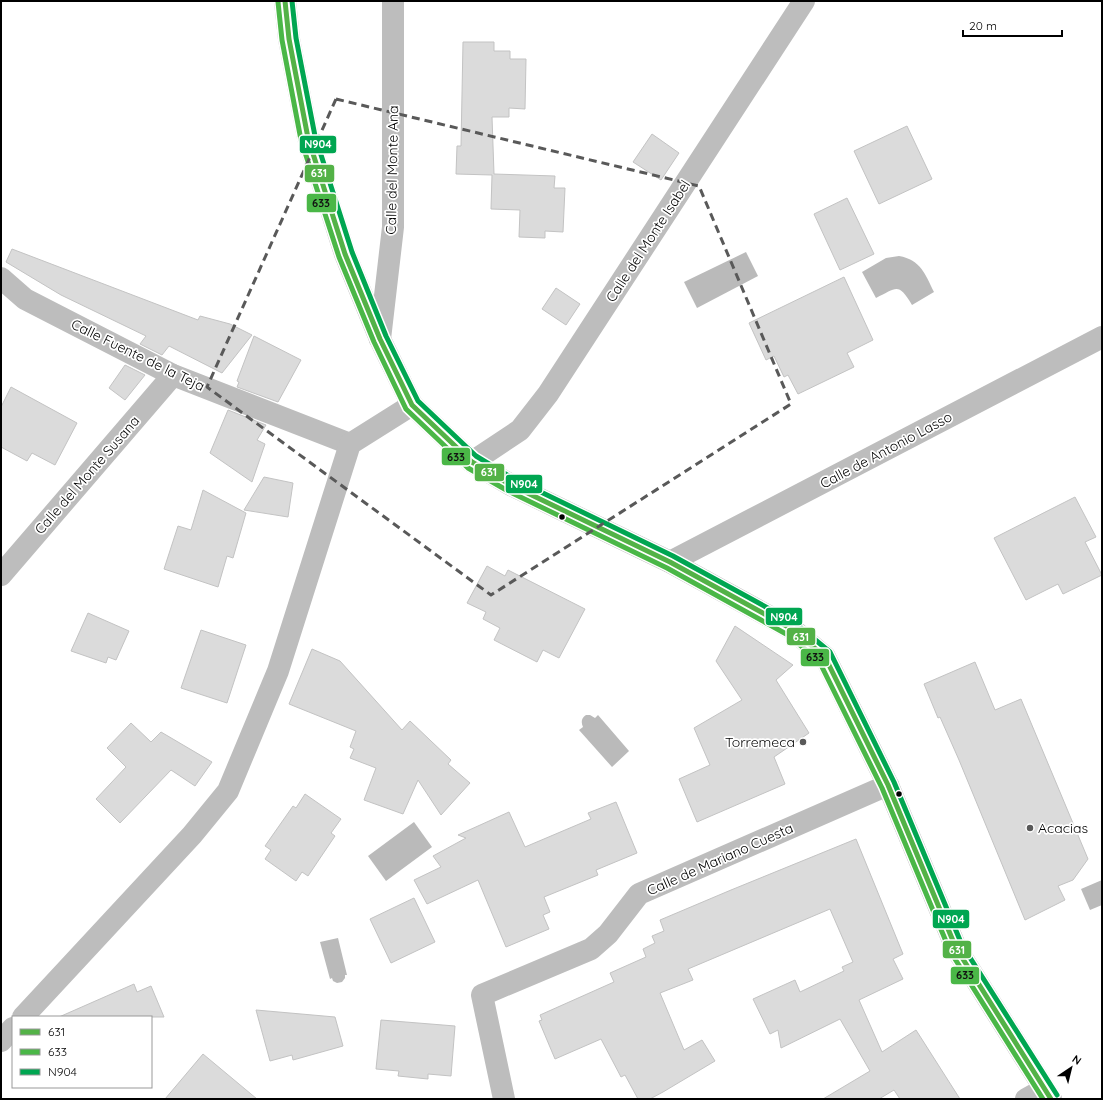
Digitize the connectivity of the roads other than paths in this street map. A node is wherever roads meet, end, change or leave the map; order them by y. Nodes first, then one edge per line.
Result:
1 (285, 1) edge
2 (393, 1) edge
3 (804, 1) edge
4 (1, 278) edge
5 (1102, 338) edge
6 (380, 339) junction
7 (173, 375) junction
8 (412, 405) junction
9 (350, 444) junction
10 (472, 462) junction
11 (670, 562) junction
12 (1, 575) edge
13 (888, 785) junction
14 (24, 1016) edge
15 (12, 1029) edge
16 (1, 1040) edge
17 (1040, 1096) edge
18 (504, 1099) edge

1 - 6 main road
2 - 6 street, Calle del Monte Ana
3 - 10 street, Calle del Monte Isabel
4 - 7 street, Calle Fuente de la Teja
5 - 11 street, Calle de Antonio Lasso
6 - 8 main road
7 - 9 street, Calle Fuente de la Teja
7 - 12 street, Calle del Monte Susana
8 - 9 street
8 - 10 main road
9 - 14 street
10 - 11 main road
11 - 13 main road
13 - 17 main road
13 - 18 street, Calle de Mariano Cuesta
15 - 16 street

